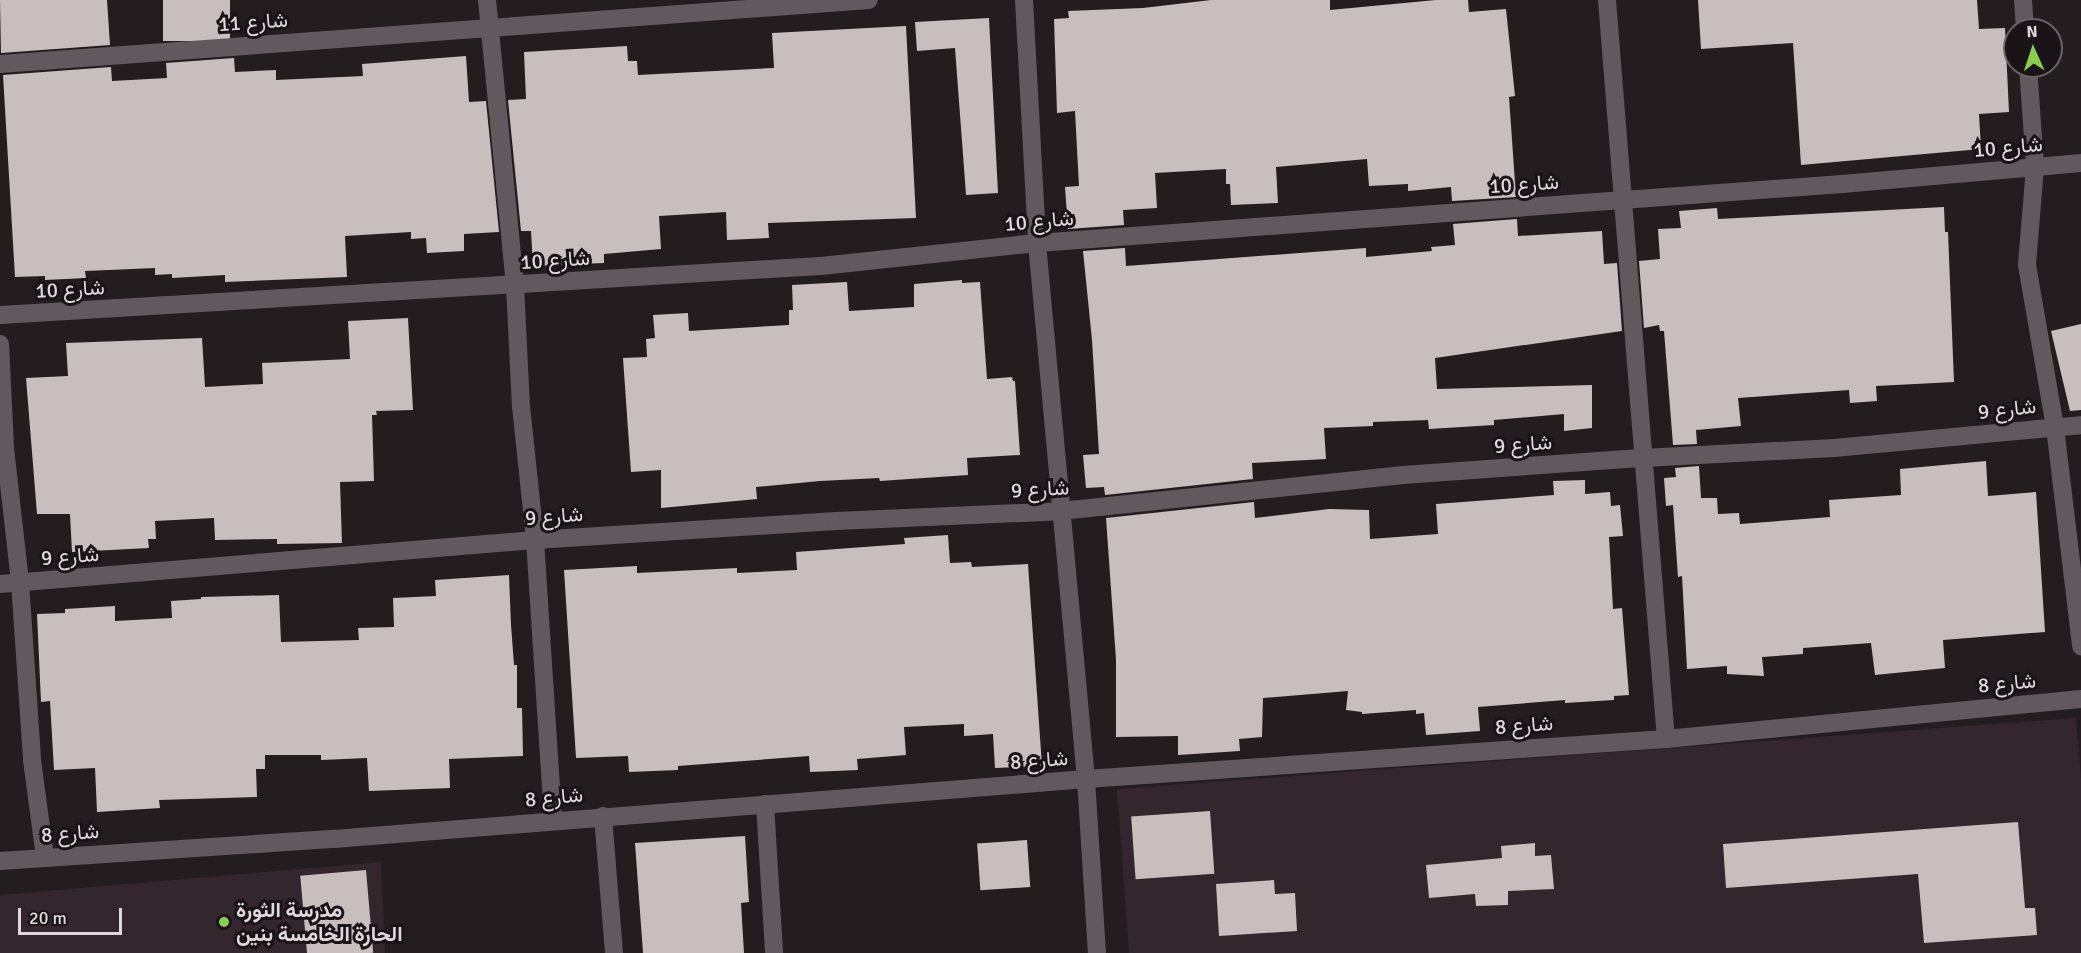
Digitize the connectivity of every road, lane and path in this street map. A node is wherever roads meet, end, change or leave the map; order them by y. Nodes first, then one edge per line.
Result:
1 (487, 0) edge
2 (869, 0) edge
3 (1024, 0) edge
4 (1607, 0) edge
5 (2023, 0) edge
6 (2024, 18) edge
7 (489, 27) junction
8 (0, 64) edge
9 (2029, 78) edge
10 (2081, 163) edge
11 (2035, 167) junction
12 (1625, 199) junction
13 (1037, 243) junction
14 (515, 285) junction
15 (0, 315) edge
16 (0, 344) edge
17 (2081, 425) edge
18 (2055, 427) junction
19 (1642, 458) junction
20 (1061, 511) junction
21 (535, 540) junction
22 (20, 582) junction
23 (0, 584) edge
24 (2081, 646) edge
25 (2081, 699) edge
26 (1666, 739) junction
27 (1086, 779) junction
28 (765, 804) junction
29 (603, 816) junction
30 (553, 820) junction
31 (45, 857) junction
32 (0, 861) edge
33 (614, 953) edge
34 (774, 953) edge
35 (1097, 953) edge

1 - 7 street
2 - 7 street, شارع 11
3 - 13 street
4 - 12 street
5 - 6 street
7 - 8 street, شارع 11
7 - 14 street
9 - 11 street
10 - 11 street, شارع 10
11 - 12 street, شارع 10
11 - 18 street
12 - 13 street, شارع 10
12 - 19 street
13 - 14 street, شارع 10
13 - 20 street
14 - 15 street, شارع 10
14 - 21 street
16 - 22 street
17 - 18 street, شارع 9
18 - 19 street, شارع 9
18 - 24 street
19 - 20 street, شارع 9
19 - 26 street
20 - 21 street, شارع 9
20 - 27 street
21 - 22 street, شارع 9
21 - 30 street
22 - 23 street, شارع 9
22 - 31 street
25 - 26 street, شارع 8
26 - 27 street, شارع 8
27 - 28 street, شارع 8
27 - 35 street
28 - 29 street, شارع 8
28 - 34 street
29 - 30 street, شارع 8
29 - 33 street
30 - 31 street, شارع 8
31 - 32 street, شارع 8

